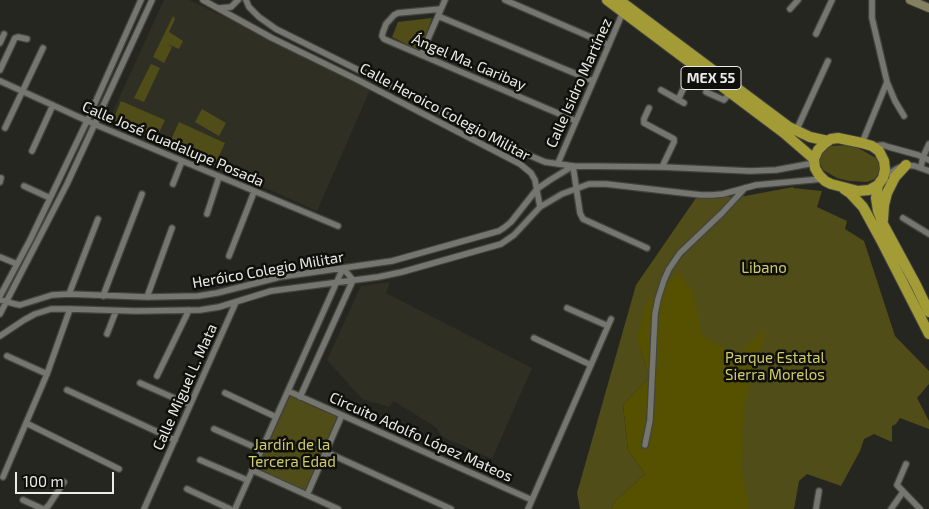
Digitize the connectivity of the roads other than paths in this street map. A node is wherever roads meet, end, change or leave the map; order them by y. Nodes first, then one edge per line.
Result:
1 (141, 0) edge
2 (203, 0) edge
3 (238, 0) edge
4 (246, 0) edge
5 (445, 0) edge
6 (504, 0) edge
7 (607, 0) edge
8 (619, 0) edge
9 (798, 0) edge
10 (832, 0) edge
11 (872, 0) edge
12 (910, 0) edge
13 (149, 1) edge
14 (218, 8) junction
15 (929, 8) edge
16 (441, 9) junction
17 (790, 9) dead end
18 (623, 12) junction
19 (438, 16) junction
20 (4, 34) dead end
21 (816, 34) dead end
22 (26, 40) dead end
23 (0, 43) edge
24 (609, 44) junction
25 (43, 48) dead end
26 (421, 55) junction
27 (828, 61) dead end
28 (694, 66) junction
29 (0, 70) edge
30 (380, 80) junction
31 (0, 81) edge
32 (593, 81) junction
33 (888, 82) junction
34 (375, 89) junction
35 (661, 90) dead end
36 (23, 92) junction
37 (706, 92) dead end
38 (730, 93) junction
39 (53, 105) junction
40 (649, 108) dead end
41 (904, 116) dead end
42 (576, 120) junction
43 (87, 121) junction
44 (94, 124) junction
45 (5, 128) dead end
46 (796, 131) junction
47 (490, 135) junction
48 (828, 141) junction
49 (929, 144) edge
50 (867, 145) junction
51 (485, 146) junction
52 (32, 151) dead end
53 (926, 159) edge
54 (182, 161) junction
55 (814, 161) junction
56 (558, 163) junction
57 (573, 166) junction
58 (906, 166) junction
59 (662, 167) junction
60 (921, 167) junction
61 (929, 171) edge
62 (219, 177) junction
63 (822, 179) junction
64 (881, 181) junction
65 (173, 184) dead end
66 (24, 186) dead end
67 (577, 187) junction
68 (841, 187) junction
69 (745, 188) junction
70 (537, 189) junction
71 (254, 192) junction
72 (142, 194) dead end
73 (50, 198) junction
74 (540, 207) junction
75 (207, 214) dead end
76 (903, 218) dead end
77 (98, 219) dead end
78 (883, 224) junction
79 (338, 226) dead end
80 (172, 228) dead end
81 (929, 234) edge
82 (30, 240) junction
83 (36, 243) junction
84 (647, 248) dead end
85 (229, 256) dead end
86 (0, 257) edge
87 (17, 264) junction
88 (343, 268) junction
89 (354, 280) junction
90 (338, 282) junction
91 (69, 294) junction
92 (103, 296) junction
93 (147, 297) junction
94 (2, 300) edge
95 (236, 302) junction
96 (567, 308) dead end
97 (70, 309) junction
98 (189, 310) junction
99 (116, 311) junction
100 (929, 312) edge
101 (0, 314) edge
102 (612, 318) dead end
103 (608, 326) junction
104 (108, 334) dead end
105 (929, 334) edge
106 (0, 336) edge
107 (534, 338) dead end
108 (7, 356) dead end
109 (592, 365) junction
110 (47, 374) junction
111 (157, 376) dead end
112 (140, 384) dead end
113 (67, 390) dead end
114 (288, 391) junction
115 (225, 393) dead end
116 (300, 397) junction
117 (190, 406) junction
118 (342, 415) junction
119 (276, 418) junction
120 (26, 423) junction
121 (214, 429) dead end
122 (175, 440) junction
123 (645, 445) dead end
124 (261, 450) junction
125 (326, 452) junction
126 (200, 460) dead end
127 (906, 464) dead end
128 (119, 469) dead end
129 (252, 470) junction
130 (3, 477) dead end
131 (247, 480) junction
132 (64, 482) dead end
133 (187, 488) dead end
134 (820, 491) dead end
135 (903, 492) junction
136 (307, 495) junction
137 (22, 500) dead end
138 (532, 500) junction
139 (46, 508) edge
140 (58, 509) edge
141 (144, 509) edge
142 (230, 509) edge
143 (235, 509) edge
144 (338, 509) edge
145 (451, 509) edge
146 (528, 509) edge
147 (816, 509) edge
148 (891, 509) edge
149 (920, 509) edge

1 - 43 street
2 - 14 street, Calle Heroico Colegio Militar
3 - 14 street
4 - 30 street, Calle Heroico Colegio Militar
5 - 16 street
6 - 24 street
7 - 18 highway, MEX 55
8 - 46 highway, MEX 55
9 - 17 street
10 - 21 street
11 - 33 street
12 - 15 main road
13 - 44 street
14 - 34 street, Calle Heroico Colegio Militar
16 - 19 street
16 - 26 street, Ángel Ma. Garibay
18 - 24 street, Calle Isidro Martínez
18 - 28 highway, MEX 55
19 - 26 street
19 - 32 street
20 - 23 street
22 - 29 street
24 - 32 street, Calle Isidro Martínez
25 - 36 street
26 - 42 street, Ángel Ma. Garibay
27 - 46 street
28 - 35 street
28 - 38 highway, MEX 55
30 - 34 street
30 - 47 street, Calle Heroico Colegio Militar
31 - 36 street, Calle José Guadalupe Posada
32 - 42 street, Calle Isidro Martínez
33 - 41 street
33 - 50 street
34 - 51 street, Calle Heroico Colegio Militar
36 - 39 street, Calle José Guadalupe Posada
36 - 45 street
37 - 38 street
38 - 55 highway, MEX 55
39 - 43 street, Calle José Guadalupe Posada
39 - 52 street
40 - 59 street
42 - 56 street, Calle Isidro Martínez
43 - 44 street, Calle José Guadalupe Posada
43 - 73 street
44 - 54 street, Calle José Guadalupe Posada
44 - 83 street
46 - 48 highway, MEX 55
47 - 51 street
47 - 56 street, Calle Heroico Colegio Militar
48 - 50 highway
48 - 55 highway
49 - 53 street
50 - 53 street
50 - 64 highway
51 - 70 street, Calle Heroico Colegio Militar
53 - 60 street
54 - 62 street, Calle José Guadalupe Posada
54 - 65 street
55 - 59 street, Calle Heroico Colegio Militar
55 - 63 highway
56 - 57 street, Calle Heroico Colegio Militar
57 - 59 street, Calle Heroico Colegio Militar
57 - 67 street
57 - 70 street, Heróico Colegio Militar
58 - 60 street
58 - 64 street
58 - 78 highway
60 - 61 street
62 - 71 street, Calle José Guadalupe Posada
62 - 75 street
63 - 68 highway
63 - 69 street
64 - 68 highway
64 - 78 highway
66 - 73 street
67 - 69 street
67 - 74 street
67 - 84 street
68 - 105 highway
69 - 123 street
70 - 74 street, Calle Heroico Colegio Militar
70 - 88 street, Heróico Colegio Militar
71 - 79 street, Calle José Guadalupe Posada
71 - 85 street
72 - 92 street
73 - 82 street
74 - 89 street, Heróico Colegio Militar
76 - 81 street
77 - 91 street
78 - 100 highway
80 - 93 street
82 - 83 street
82 - 87 street
83 - 94 street
86 - 87 street
87 - 94 street
88 - 89 street
88 - 90 street
88 - 93 street, Heróico Colegio Militar
89 - 90 street, Heróico Colegio Militar
89 - 116 street
90 - 95 street, Heróico Colegio Militar
90 - 114 street
91 - 92 street, Heróico Colegio Militar
91 - 94 street, Heróico Colegio Militar
92 - 93 street, Heróico Colegio Militar
94 - 101 street
95 - 98 street, Heróico Colegio Militar
95 - 117 street, Calle Miguel L. Mata
96 - 103 street
97 - 99 street, Heróico Colegio Militar
97 - 106 street, Heróico Colegio Militar
97 - 110 street
98 - 99 street, Heróico Colegio Militar
98 - 111 street
99 - 104 street
102 - 103 street
103 - 109 street
107 - 109 street
108 - 110 street
109 - 138 street
110 - 120 street
112 - 117 street
113 - 122 street
114 - 116 street, Circuito Adolfo López Mateos
114 - 119 street
115 - 119 street
116 - 118 street, Circuito Adolfo López Mateos
117 - 122 street, Calle Miguel L. Mata
118 - 125 street
118 - 138 street, Circuito Adolfo López Mateos
119 - 124 street
120 - 128 street
120 - 130 street
121 - 124 street
122 - 141 street, Calle Miguel L. Mata
124 - 129 street
125 - 136 street
125 - 145 street
126 - 131 street
127 - 135 street
129 - 131 street
129 - 136 street
131 - 143 street
132 - 139 street
133 - 142 street
134 - 147 street
135 - 148 street
135 - 149 street
136 - 144 street
137 - 139 street
138 - 146 street
139 - 140 street

